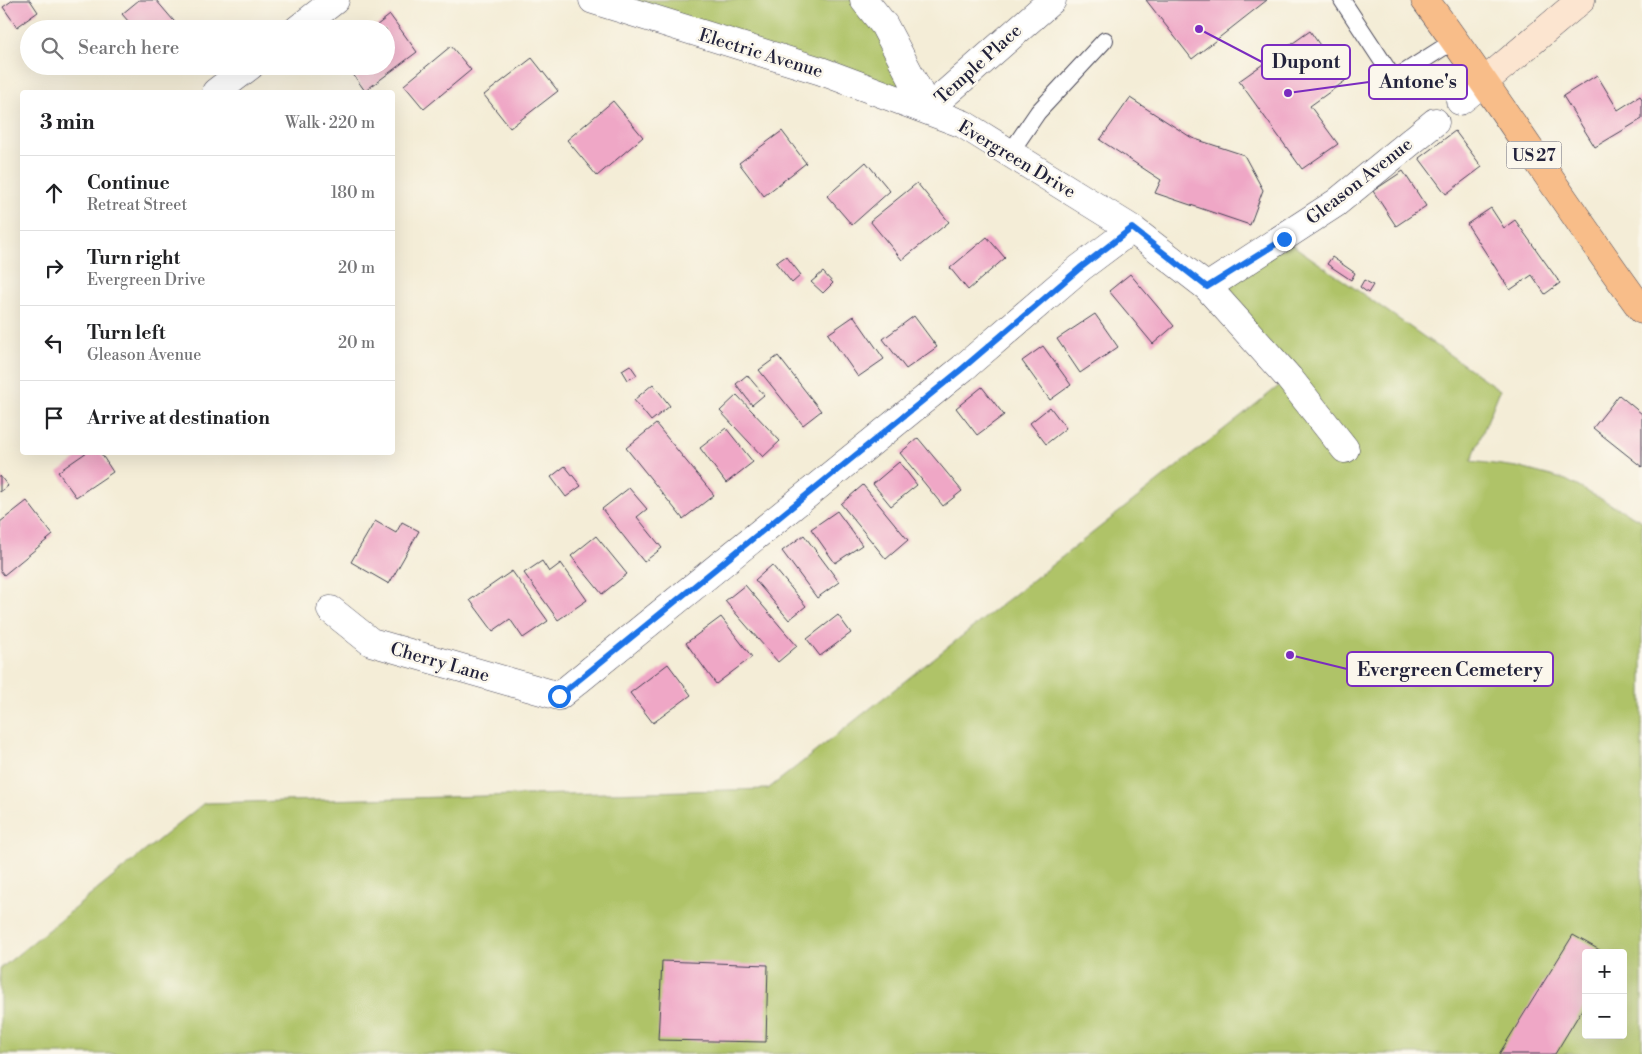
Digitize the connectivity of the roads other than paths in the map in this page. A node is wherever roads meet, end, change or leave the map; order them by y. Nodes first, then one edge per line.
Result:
1 (334, 0) edge
2 (593, 0) edge
3 (864, 0) edge
4 (1052, 0) edge
5 (1342, 0) edge
6 (1425, 0) edge
7 (1581, 0) edge
8 (309, 20) edge
9 (1105, 40) dead end
10 (1455, 40) junction
11 (238, 75) edge
12 (1485, 81) junction
13 (219, 90) edge
14 (1460, 101) dead end
15 (928, 109) junction
16 (1435, 122) dead end
17 (1010, 153) junction
18 (1132, 228) junction
19 (1207, 287) junction
20 (1642, 310) edge
21 (1345, 449) dead end
22 (331, 610) dead end

1 - 8 street
2 - 15 street, Electric Avenue
3 - 15 street
4 - 15 street, Temple Place
5 - 10 lane
6 - 10 main road, US 27
7 - 12 street
9 - 17 lane
10 - 12 main road, US 27
11 - 13 street
12 - 14 street
12 - 20 main road, US 27
15 - 17 street, Evergreen Drive
16 - 19 street, Gleason Avenue
17 - 18 street, Evergreen Drive
18 - 19 street, Evergreen Drive
18 - 22 street, Cherry Lane
19 - 21 street, Evergreen Drive

